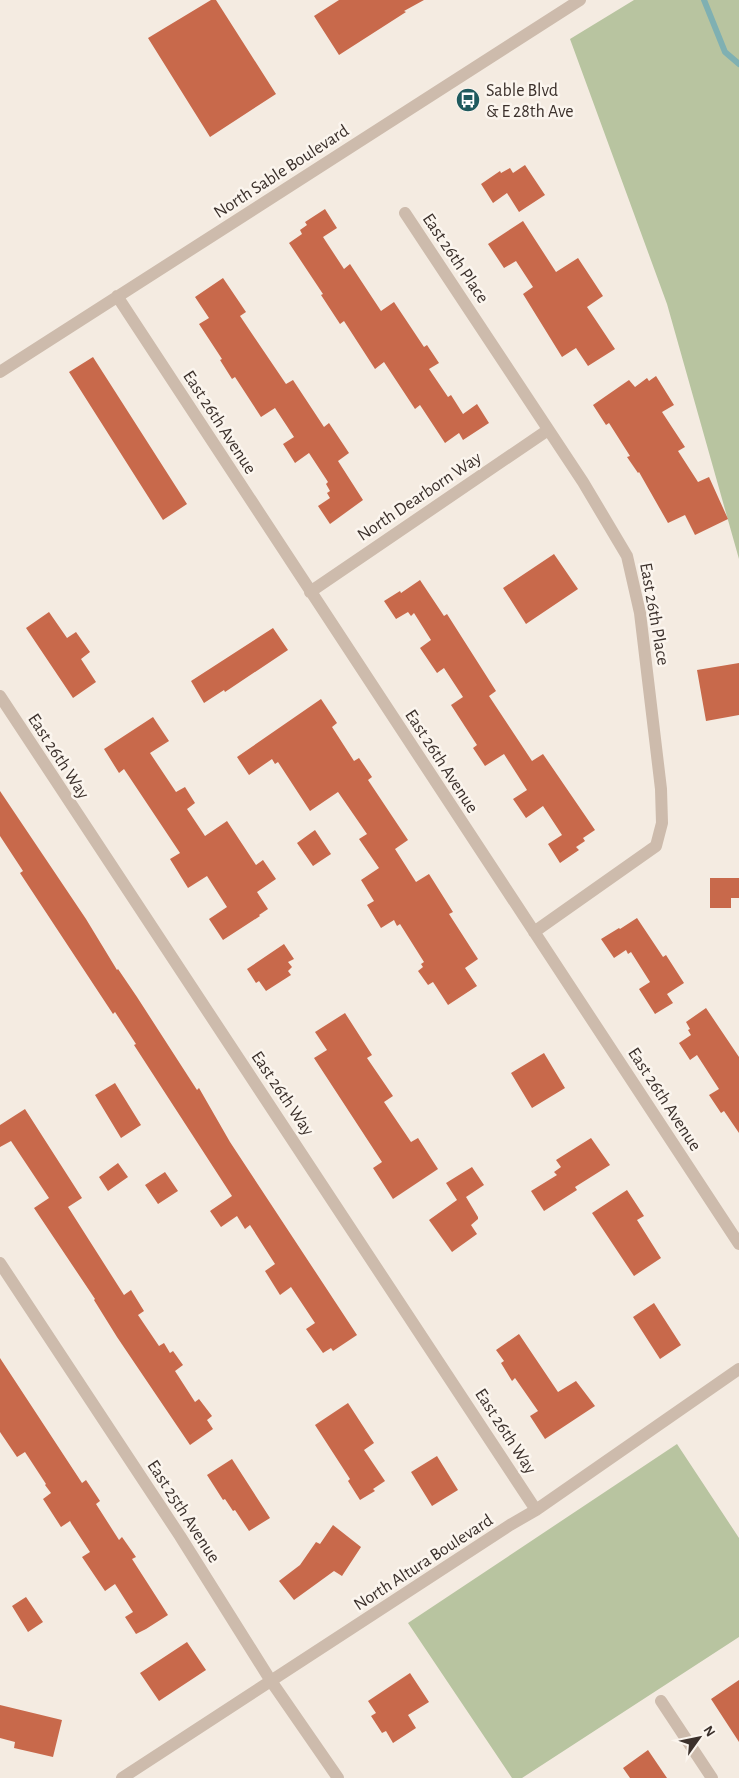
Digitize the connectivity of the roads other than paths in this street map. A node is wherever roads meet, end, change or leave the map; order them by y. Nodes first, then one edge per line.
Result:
1 (576, 1) edge
2 (405, 213) dead end
3 (117, 296) junction
4 (0, 372) edge
5 (548, 430) junction
6 (310, 592) junction
7 (0, 696) edge
8 (534, 932) junction
9 (739, 1244) edge
10 (0, 1263) edge
11 (739, 1369) edge
12 (536, 1510) junction
13 (271, 1680) junction
14 (661, 1701) dead end
15 (122, 1778) edge
16 (338, 1778) edge
17 (712, 1778) edge

1 - 3 street, North Sable Boulevard
2 - 5 street, East 26th Place
3 - 4 street, North Sable Boulevard
3 - 6 street, East 26th Avenue
5 - 6 street, North Dearborn Way
5 - 8 street, East 26th Place
6 - 8 street, East 26th Avenue
7 - 12 street, East 26th Way
8 - 9 street, East 26th Avenue
10 - 13 street, East 25th Avenue
11 - 12 street, North Altura Boulevard
12 - 13 street, North Altura Boulevard
13 - 15 street, North Altura Boulevard
13 - 16 street, East 25th Avenue
14 - 17 street

